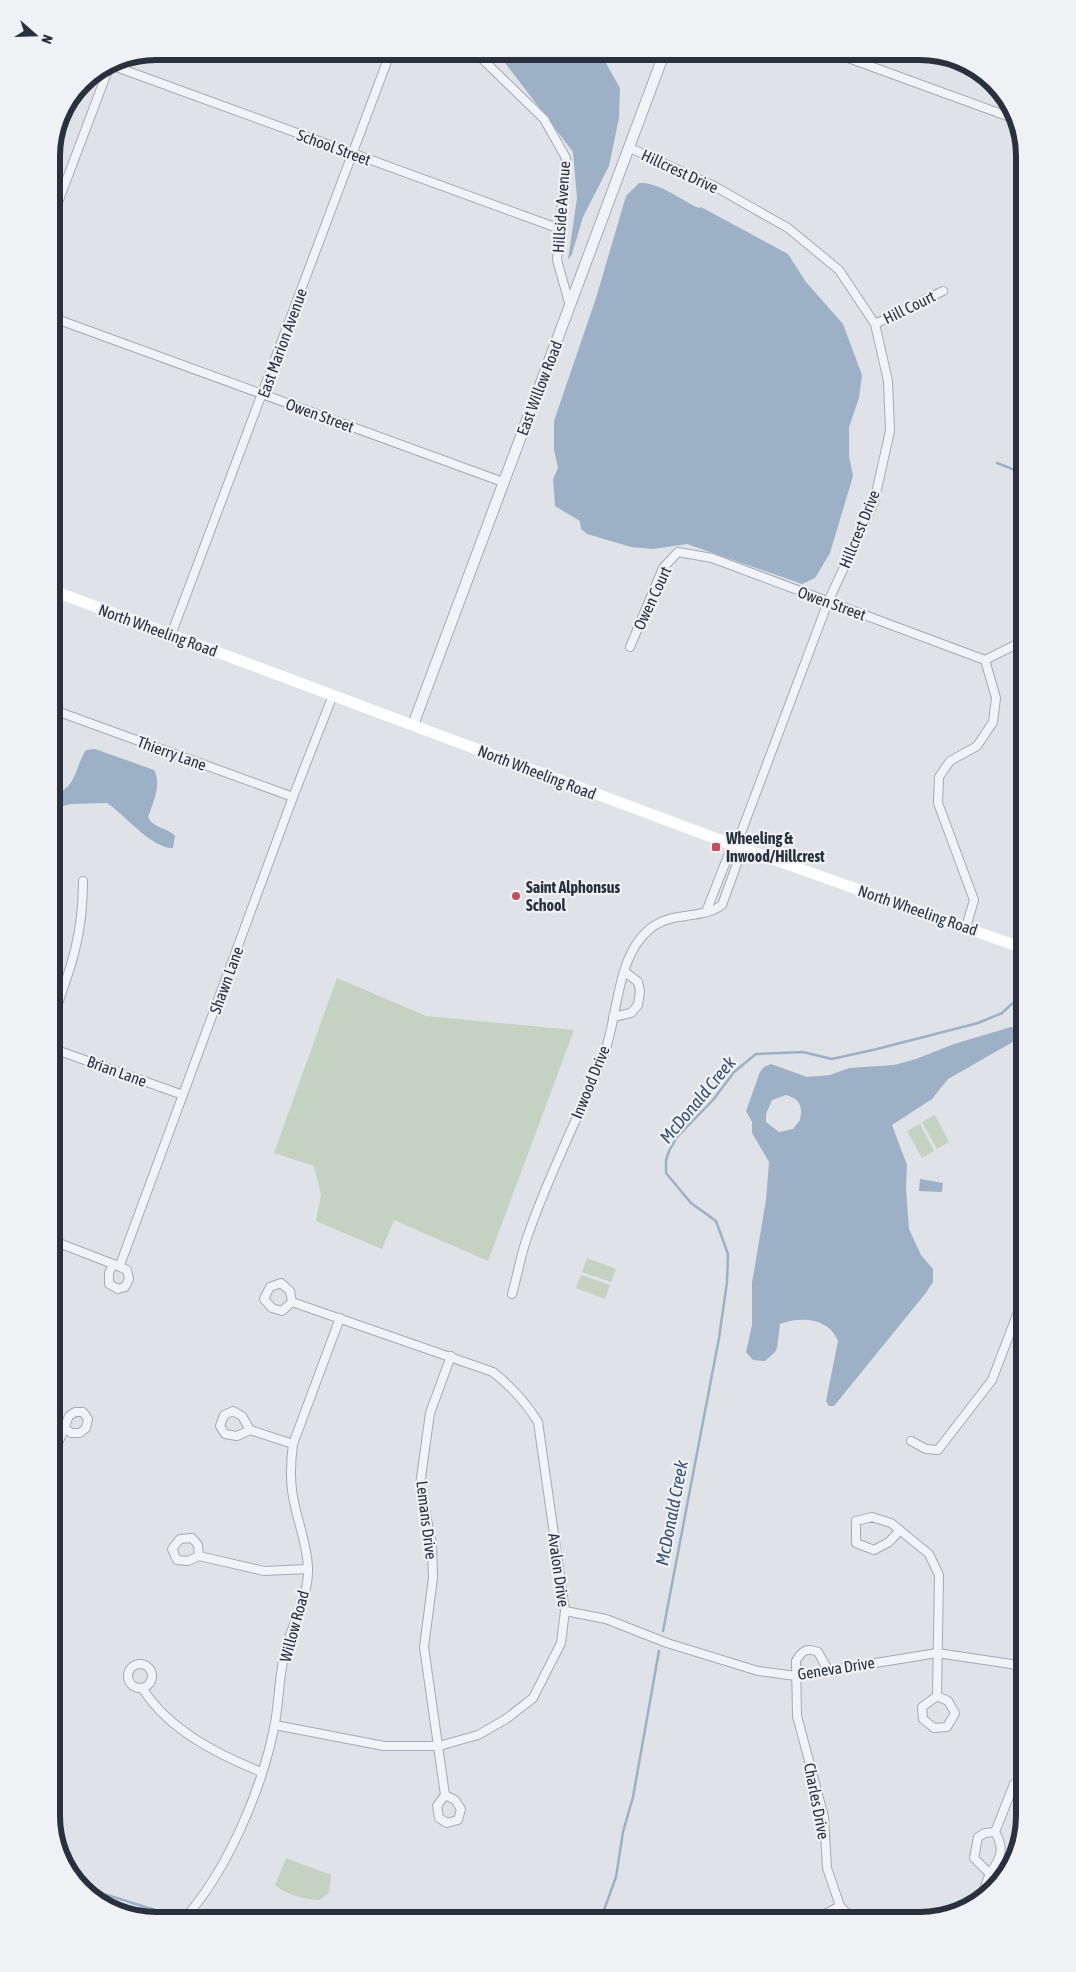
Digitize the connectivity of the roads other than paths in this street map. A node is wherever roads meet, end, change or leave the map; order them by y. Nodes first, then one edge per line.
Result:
1 (388, 60) edge
2 (483, 60) edge
3 (662, 60) edge
4 (851, 60) edge
5 (119, 67) edge
6 (106, 74) edge
7 (1007, 116) edge
8 (630, 148) junction
9 (352, 153) junction
10 (60, 199) edge
11 (560, 228) junction
12 (943, 291) dead end
13 (570, 307) junction
14 (60, 320) edge
15 (875, 324) junction
16 (263, 394) junction
17 (503, 482) junction
18 (678, 552) joint
19 (60, 593) edge
20 (828, 602) junction
21 (171, 635) junction
22 (1016, 644) edge
23 (630, 648) dead end
24 (985, 660) junction
25 (333, 695) junction
26 (60, 712) edge
27 (413, 724) junction
28 (293, 796) junction
29 (736, 846) junction
30 (83, 881) dead end
31 (966, 927) junction
32 (1016, 946) edge
33 (625, 972) junction
34 (60, 998) edge
35 (613, 1017) junction
36 (60, 1051) edge
37 (183, 1095) junction
38 (60, 1243) edge
39 (512, 1294) dead end
40 (292, 1302) dead end
41 (340, 1318) junction
42 (1016, 1318) edge
43 (451, 1356) junction
44 (65, 1428) dead end
45 (250, 1430) dead end
46 (60, 1435) edge
47 (911, 1441) dead end
48 (293, 1444) junction
49 (900, 1530) junction
50 (199, 1556) dead end
51 (308, 1569) junction
52 (566, 1611) junction
53 (937, 1652) junction
54 (1016, 1666) edge
55 (828, 1670) junction
56 (796, 1676) junction
57 (143, 1689) dead end
58 (936, 1696) junction
59 (275, 1725) junction
60 (439, 1746) junction
61 (261, 1772) junction
62 (1014, 1784) dead end
63 (445, 1795) dead end
64 (995, 1832) junction
65 (990, 1874) junction
66 (986, 1885) edge
67 (840, 1906) junction
68 (189, 1912) edge
69 (829, 1912) edge
70 (846, 1912) edge

1 - 9 street, East Marion Avenue
2 - 11 street, Hillside Avenue
3 - 8 street, East Willow Road
4 - 7 street
5 - 9 street, School Street
6 - 10 street
8 - 13 street, East Willow Road
8 - 15 street, Hillcrest Drive
9 - 11 street, School Street
9 - 16 street, East Marion Avenue
11 - 13 street, Hillside Avenue
12 - 15 street, Hill Court
13 - 17 street, East Willow Road
14 - 16 street, Owen Street
15 - 20 street, Hillcrest Drive
16 - 17 street, Owen Street
16 - 21 street, East Marion Avenue
17 - 27 street, East Willow Road
18 - 20 street, Owen Street
18 - 23 street, Owen Court
19 - 21 main road, North Wheeling Road
20 - 24 street, Owen Street
20 - 29 street, Hillcrest Drive
21 - 25 main road, North Wheeling Road
22 - 24 street
24 - 31 street
25 - 27 main road, North Wheeling Road
25 - 28 street, Shawn Lane
26 - 28 street, Thierry Lane
27 - 29 main road, North Wheeling Road
28 - 37 street, Shawn Lane
29 - 31 main road, North Wheeling Road
29 - 33 street, Inwood Drive
30 - 34 street
31 - 32 main road, North Wheeling Road
33 - 35 street, Inwood Drive
33 - 35 street
35 - 39 street, Inwood Drive
36 - 37 street, Brian Lane
37 - 38 street, Shawn Lane
40 - 41 street, Avalon Drive
41 - 43 street, Avalon Drive
41 - 48 street, Willow Road
42 - 47 street
43 - 52 street, Avalon Drive
43 - 60 street, Lemans Drive
44 - 46 street
45 - 48 street
48 - 51 street, Willow Road
49 - 49 street
49 - 53 street
50 - 51 street
51 - 59 street, Willow Road
52 - 56 street, Geneva Drive
52 - 60 street, Avalon Drive
53 - 54 street, Geneva Drive
53 - 55 street, Geneva Drive
53 - 58 street
55 - 56 street, Geneva Drive
55 - 56 street, Charles Drive
56 - 67 street, Charles Drive
57 - 61 street
58 - 58 street
59 - 60 street, Avalon Drive
59 - 61 street, Willow Road
60 - 63 street, Lemans Drive
61 - 68 street, Willow Road
62 - 64 street
64 - 65 street
64 - 65 street
65 - 66 street
67 - 69 street
67 - 70 street, Charles Drive

